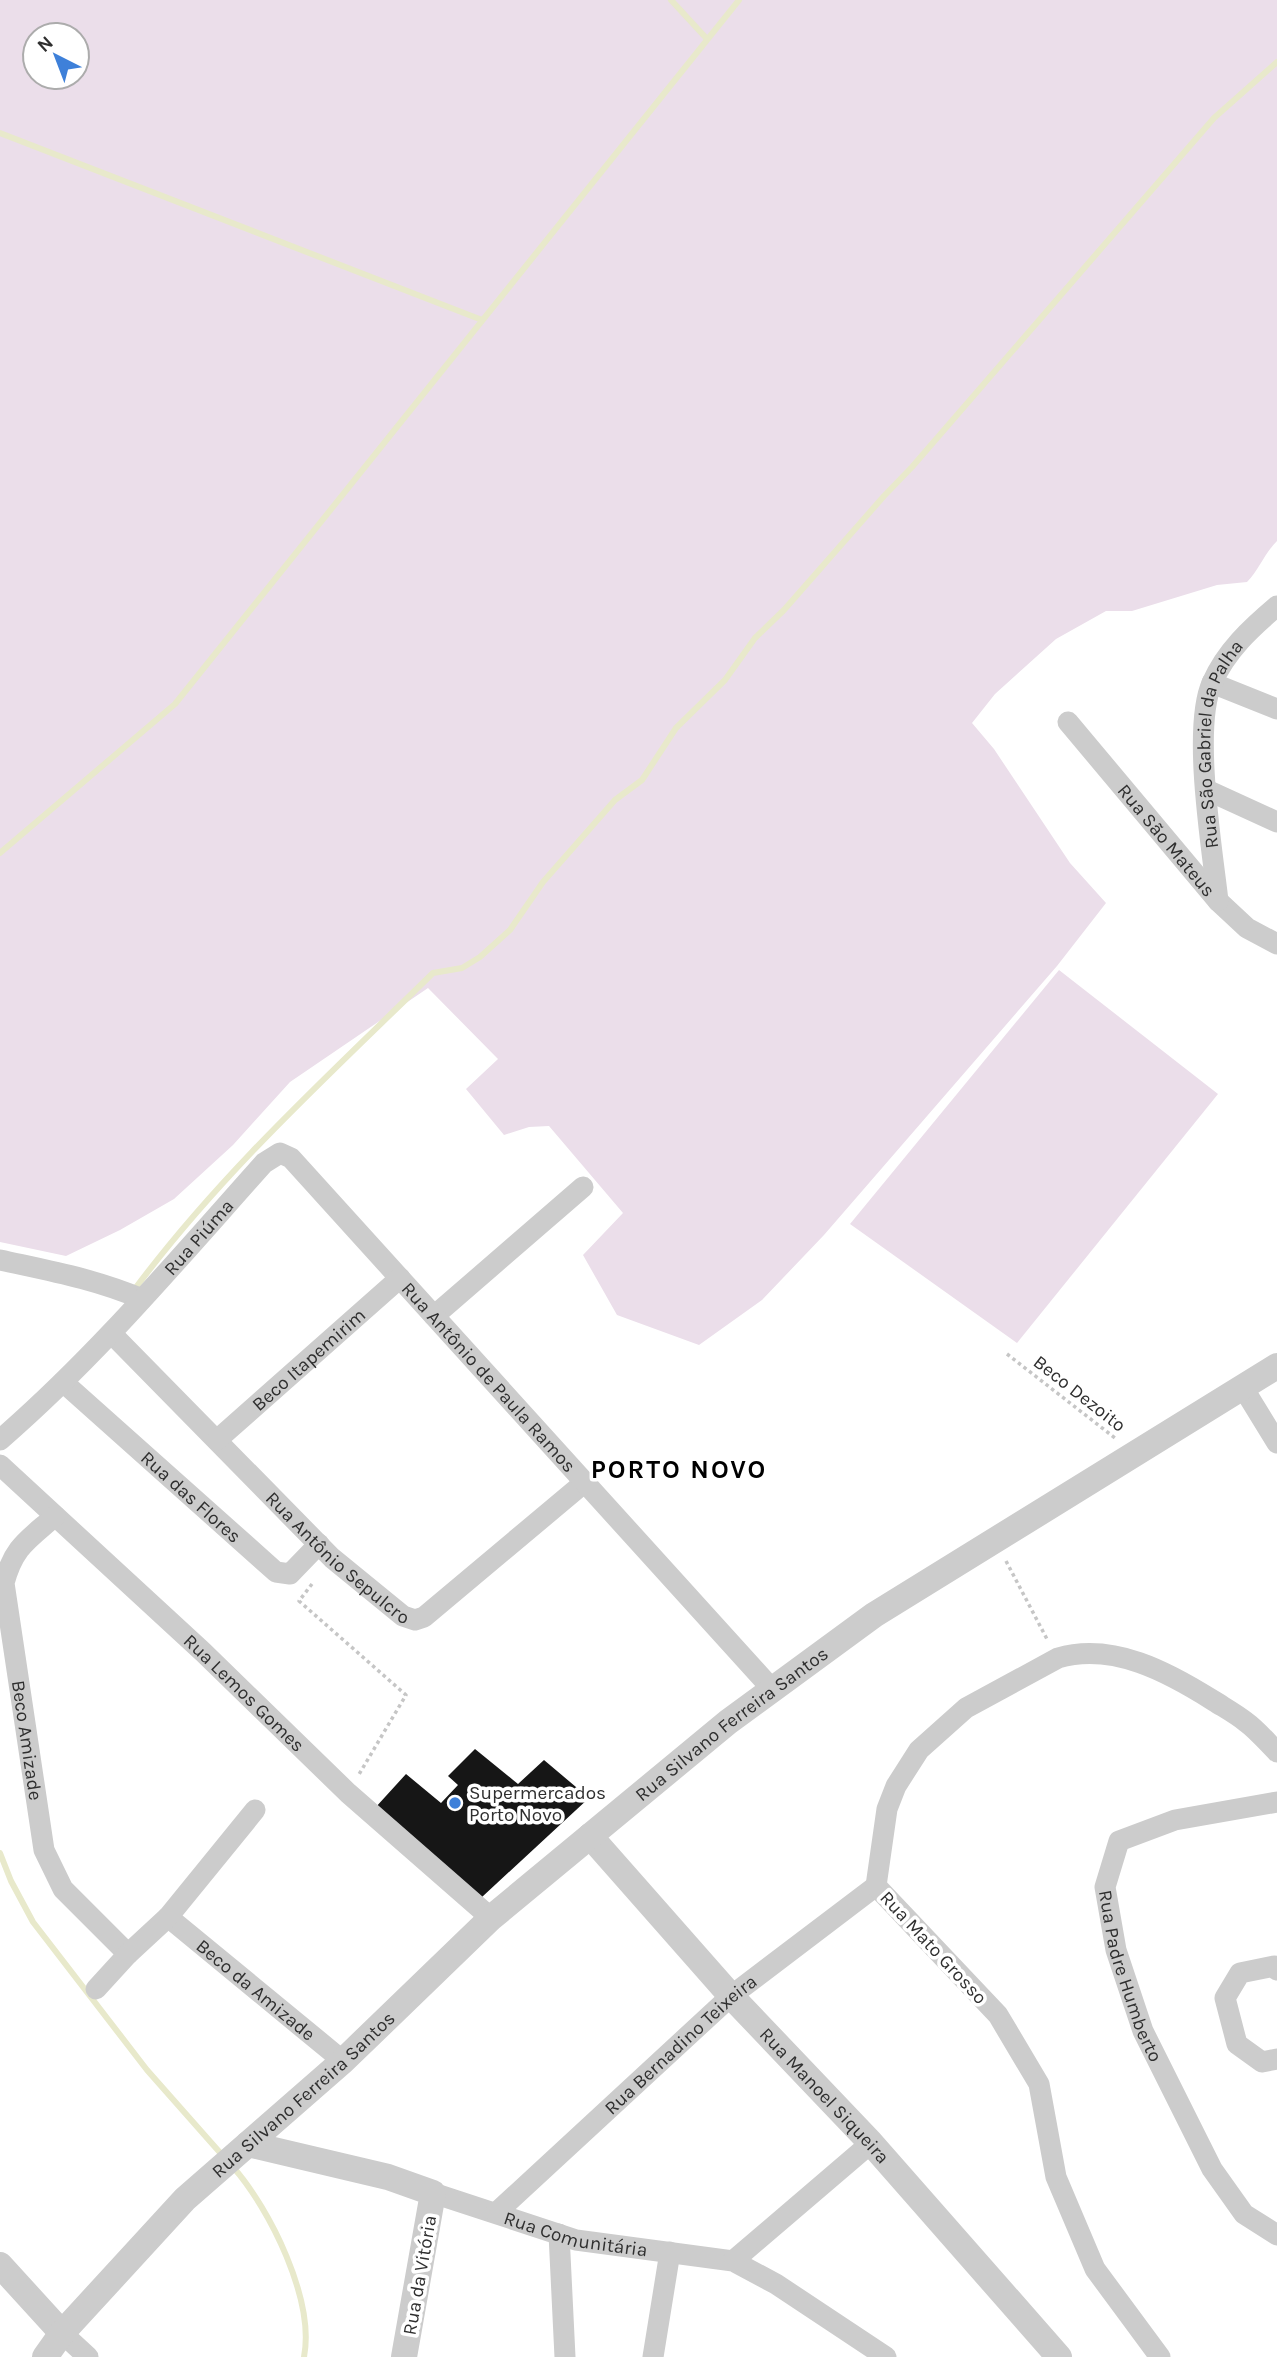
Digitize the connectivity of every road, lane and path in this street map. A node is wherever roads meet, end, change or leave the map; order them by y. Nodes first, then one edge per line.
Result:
1 (1277, 606) edge
2 (1212, 683) junction
3 (1277, 709) edge
4 (1068, 722) dead end
5 (1207, 790) junction
6 (1277, 822) edge
7 (1218, 901) junction
8 (1277, 944) edge
9 (292, 1158) joint
10 (583, 1187) dead end
11 (0, 1260) edge
12 (400, 1278) junction
13 (142, 1299) junction
14 (435, 1316) junction
15 (112, 1334) junction
16 (1007, 1354) dead end
17 (1277, 1366) edge
18 (63, 1382) junction
19 (1242, 1386) junction
20 (0, 1440) edge
21 (216, 1440) junction
22 (1277, 1444) edge
23 (1136, 1455) junction
24 (0, 1465) edge
25 (585, 1482) junction
26 (55, 1516) junction
27 (995, 1540) junction
28 (326, 1551) junction
29 (1058, 1658) junction
30 (772, 1689) junction
31 (1277, 1752) edge
32 (348, 1793) junction
33 (1277, 1802) edge
34 (255, 1810) dead end
35 (590, 1836) junction
36 (876, 1886) junction
37 (168, 1917) junction
38 (491, 1917) junction
39 (128, 1954) junction
40 (1277, 1970) edge
41 (96, 1989) dead end
42 (731, 1996) junction
43 (1277, 2059) edge
44 (343, 2061) junction
45 (872, 2143) junction
46 (247, 2144) junction
47 (433, 2193) junction
48 (496, 2213) junction
49 (559, 2234) junction
50 (1277, 2235) edge
51 (670, 2252) junction
52 (733, 2261) junction
53 (0, 2265) edge
54 (62, 2333) junction
55 (45, 2357) edge
56 (89, 2357) edge
57 (404, 2357) edge
58 (565, 2357) edge
59 (653, 2357) edge
60 (886, 2357) edge
61 (1059, 2357) edge
62 (1160, 2357) edge

1 - 2 street, Rua São Gabriel da Palha
2 - 3 street
2 - 5 street, Rua São Gabriel da Palha
4 - 7 street, Rua São Mateus
5 - 6 street
5 - 7 street, Rua São Gabriel da Palha
7 - 8 street, Rua São Mateus
9 - 12 street, Rua Antônio de Paula Ramos
9 - 13 street, Rua Piúma
10 - 14 street
11 - 13 street
12 - 14 street, Rua Antônio de Paula Ramos
12 - 21 street, Beco Itapemirim
13 - 15 street, Rua Piúma
14 - 25 street, Rua Antônio de Paula Ramos
15 - 18 street, Rua Piúma
15 - 21 street, Rua Antônio Sepulcro
16 - 23 path, Beco Dezoito
17 - 19 street, Rua Silvano Ferreira Santos
18 - 20 street, Rua Piúma
18 - 28 street, Rua das Flores
19 - 22 street
19 - 23 street, Rua Silvano Ferreira Santos
21 - 28 street, Rua Antônio Sepulcro
23 - 27 street, Rua Silvano Ferreira Santos
24 - 26 street, Rua Lemos Gomes
25 - 28 street, Rua Antônio Sepulcro
25 - 30 street, Rua Antônio de Paula Ramos
26 - 32 street, Rua Lemos Gomes
26 - 39 street, Beco Amizade
27 - 29 path
27 - 30 street, Rua Silvano Ferreira Santos
28 - 32 path
29 - 31 street, Rua Mato Grosso
29 - 36 street, Rua Mato Grosso
30 - 35 street, Rua Silvano Ferreira Santos
32 - 38 street, Rua Lemos Gomes
33 - 50 street, Rua Padre Humberto
34 - 37 street
35 - 38 street, Rua Silvano Ferreira Santos
35 - 42 street, Rua Manoel Siqueira
36 - 42 street, Rua Bernadino Teixeira
36 - 62 street, Rua Mato Grosso
37 - 39 street
37 - 44 street, Beco da Amizade
38 - 44 street, Rua Silvano Ferreira Santos
39 - 41 street
40 - 43 street
42 - 45 street, Rua Manoel Siqueira
42 - 48 street, Rua Bernadino Teixeira
44 - 46 street, Rua Silvano Ferreira Santos
45 - 52 street
45 - 61 street, Rua Manoel Siqueira
46 - 47 street, Rua Comunitária
46 - 54 street, Rua Silvano Ferreira Santos
47 - 48 street, Rua Comunitária
47 - 57 street, Rua da Vitória
48 - 49 street, Rua Comunitária
49 - 51 street, Rua Comunitária
49 - 58 street
51 - 52 street, Rua Comunitária
51 - 59 street
52 - 60 street, Rua Comunitária
53 - 54 street
54 - 55 street, Rua Silvano Ferreira Santos
54 - 56 street

